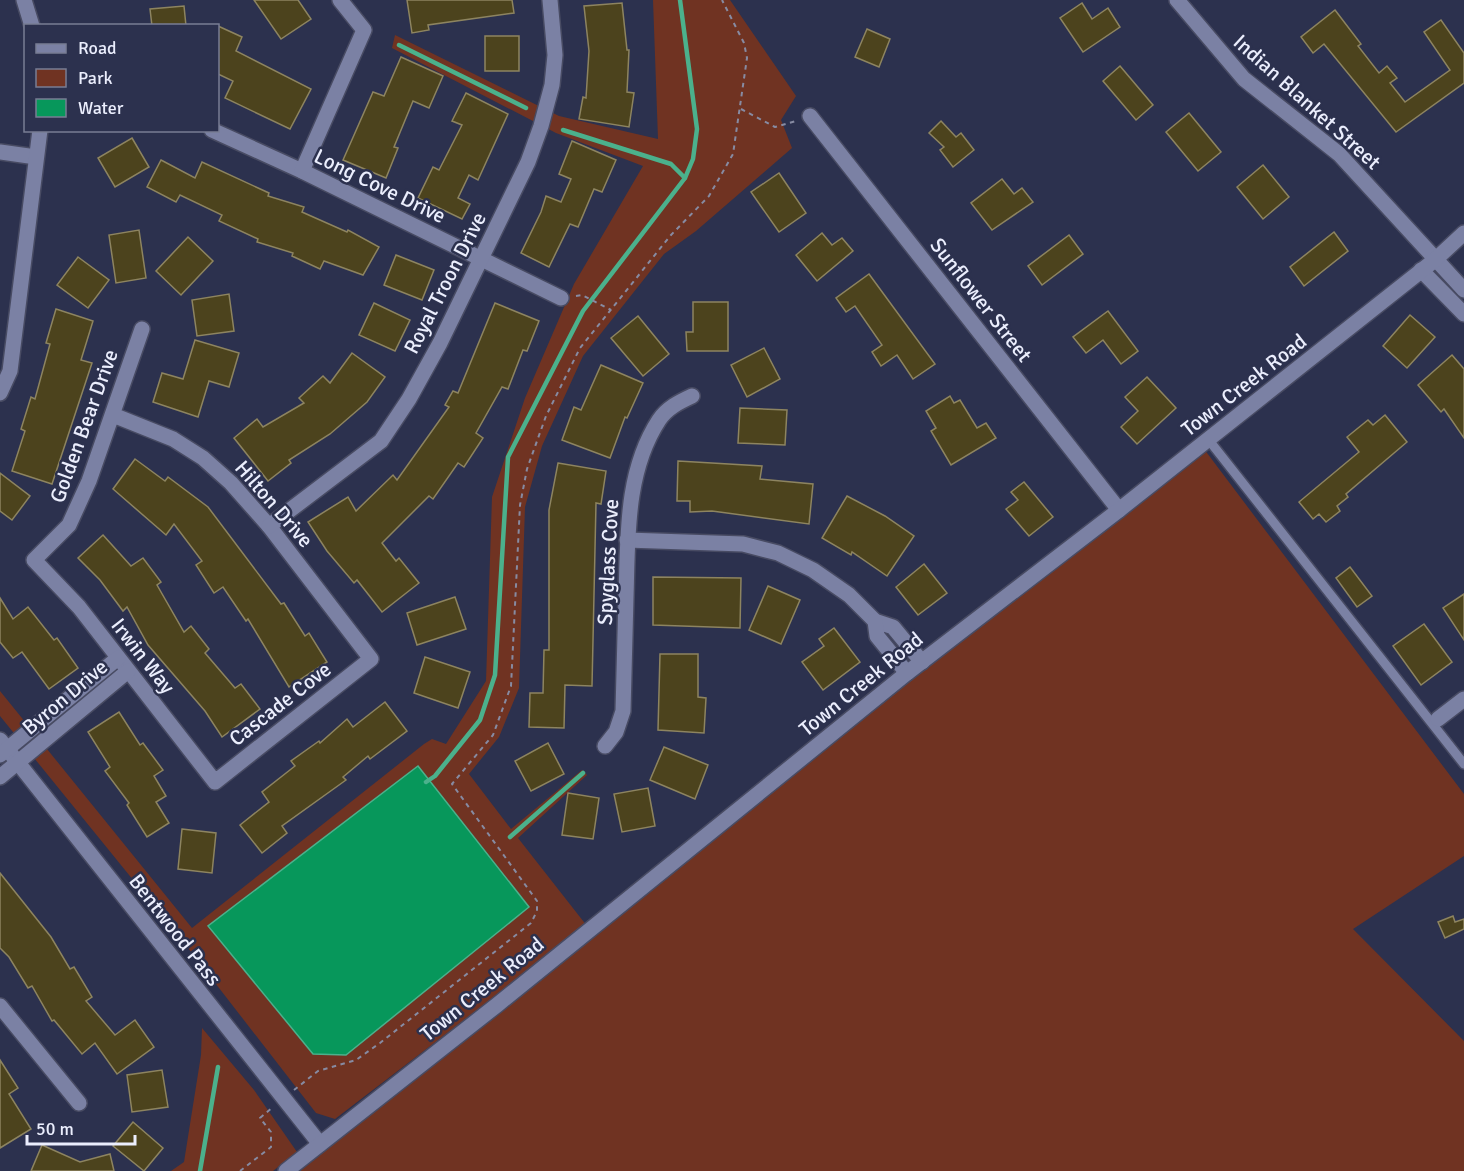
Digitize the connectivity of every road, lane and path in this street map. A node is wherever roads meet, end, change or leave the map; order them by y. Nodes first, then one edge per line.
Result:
1 (24, 0) edge
2 (340, 0) edge
3 (550, 0) edge
4 (722, 0) edge
5 (1177, 0) edge
6 (31, 24) edge
7 (741, 109) junction
8 (810, 116) joint
9 (40, 132) edge
10 (216, 132) edge
11 (0, 152) edge
12 (36, 157) junction
13 (302, 171) junction
14 (1464, 233) edge
15 (482, 258) junction
16 (1436, 259) junction
17 (1421, 270) junction
18 (1464, 290) edge
19 (561, 298) joint
20 (611, 310) junction
21 (1464, 314) edge
22 (142, 328) dead end
23 (2, 385) edge
24 (692, 396) dead end
25 (113, 415) junction
26 (1208, 440) junction
27 (1119, 510) junction
28 (269, 526) junction
29 (627, 540) junction
30 (34, 560) joint
31 (875, 621) junction
32 (118, 658) junction
33 (370, 659) joint
34 (922, 662) junction
35 (128, 671) junction
36 (907, 673) junction
37 (1464, 699) edge
38 (1438, 719) dead end
39 (604, 746) dead end
40 (3, 748) edge
41 (18, 764) junction
42 (1464, 764) edge
43 (0, 777) edge
44 (215, 782) joint
45 (0, 1006) edge
46 (283, 1099) junction
47 (79, 1103) dead end
48 (320, 1144) junction
49 (240, 1171) edge
50 (286, 1171) edge

1 - 6 street
2 - 13 street
3 - 15 street, Royal Troon Drive
4 - 7 path
5 - 16 street, Indian Blanket Street
7 - 8 path
7 - 20 path
8 - 27 street, Sunflower Street
9 - 12 street
10 - 13 street, Long Cove Drive
11 - 12 street
12 - 23 street
13 - 15 street, Long Cove Drive
14 - 16 street, Town Creek Road
15 - 19 street, Long Cove Drive
15 - 28 street, Royal Troon Drive
16 - 17 street, Town Creek Road
16 - 18 street, Indian Blanket Street
17 - 21 street
17 - 26 street, Town Creek Road
19 - 20 path
20 - 46 path
22 - 25 street, Golden Bear Drive
24 - 29 street, Spyglass Cove
25 - 28 street, Hilton Drive
25 - 30 street, Golden Bear Drive
26 - 27 street, Town Creek Road
26 - 42 lane
27 - 34 street, Town Creek Road
28 - 33 street, Hilton Drive
29 - 31 street
29 - 39 street, Spyglass Cove
30 - 32 street, Irwin Way
31 - 34 street
31 - 36 street
32 - 35 street, Irwin Way
32 - 40 street, Byron Drive
33 - 44 street, Cascade Cove
34 - 36 street, Town Creek Road
35 - 41 street, Byron Drive
35 - 44 street, Irwin Way
36 - 48 street, Town Creek Road
37 - 38 street
40 - 41 street, Bentwood Pass
41 - 43 street, Byron Drive
41 - 46 street, Bentwood Pass
45 - 47 street
46 - 48 street, Bentwood Pass
46 - 49 path
48 - 50 street, Town Creek Road

